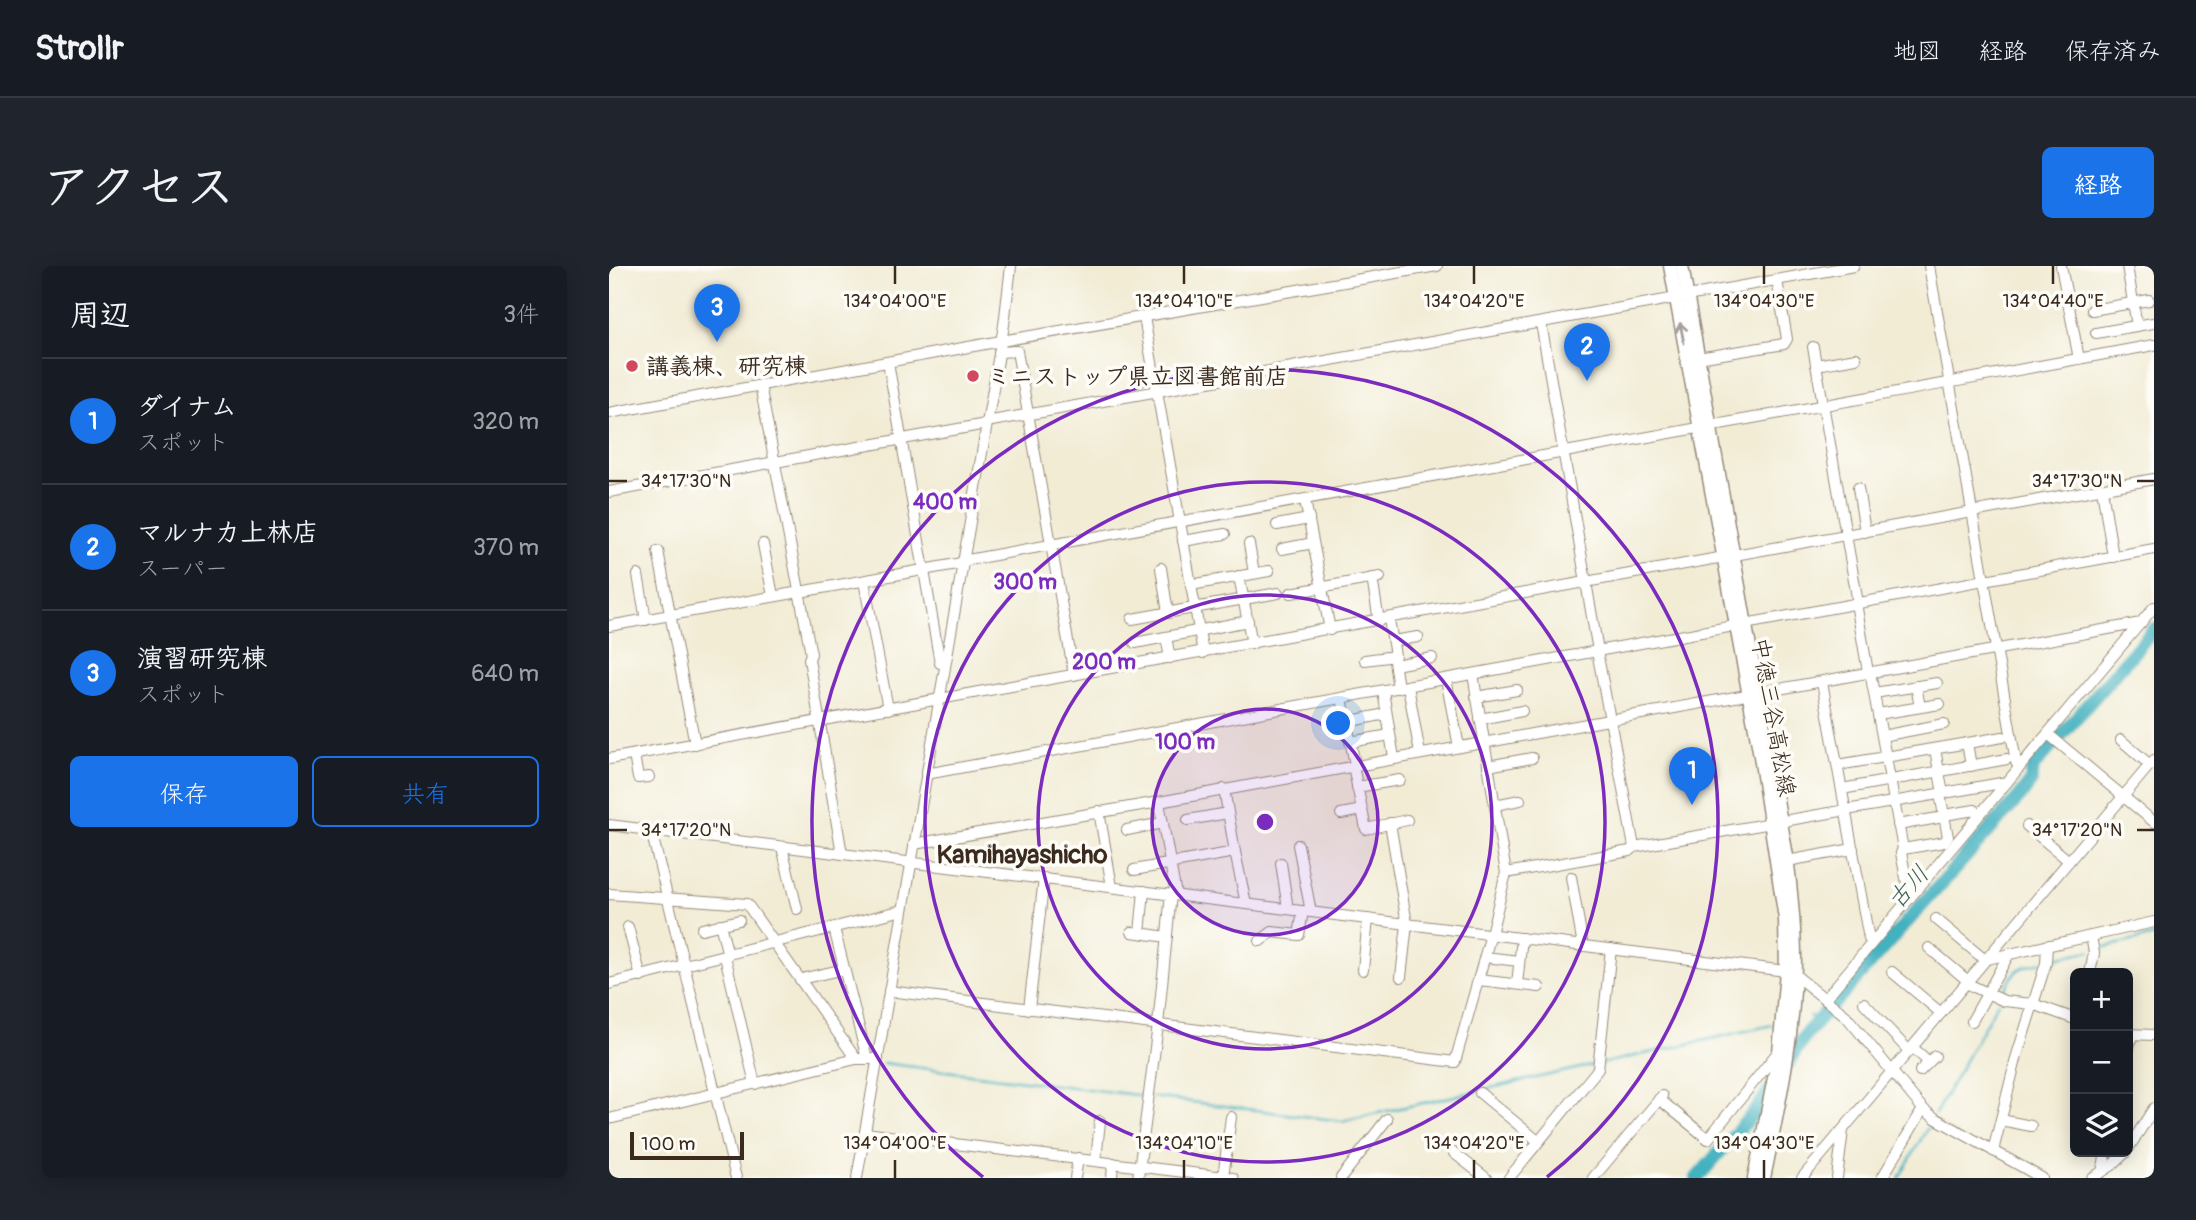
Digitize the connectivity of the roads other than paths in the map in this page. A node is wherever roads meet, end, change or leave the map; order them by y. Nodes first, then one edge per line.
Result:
1 (1011, 266) edge
2 (1437, 266) edge
3 (1670, 266) edge
4 (1682, 266) edge
5 (1854, 266) edge
6 (1929, 266) edge
7 (2061, 266) edge
8 (2127, 266) edge
9 (1777, 279) junction
10 (1682, 297) junction
11 (2149, 300) dead end
12 (2133, 303) junction
13 (2092, 310) dead end
14 (1144, 317) junction
15 (1541, 323) junction
16 (2153, 323) edge
17 (2137, 326) junction
18 (2096, 333) dead end
19 (2154, 345) edge
20 (1000, 346) junction
21 (1813, 346) dead end
22 (1698, 358) junction
23 (1856, 358) dead end
24 (2078, 359) junction
25 (888, 362) junction
26 (1816, 365) junction
27 (1949, 383) junction
28 (760, 385) junction
29 (1156, 392) junction
30 (1822, 407) junction
31 (609, 413) edge
32 (1029, 415) junction
33 (986, 423) junction
34 (1705, 426) junction
35 (902, 439) junction
36 (1564, 453) junction
37 (774, 461) junction
38 (2154, 479) edge
39 (1858, 488) dead end
40 (2102, 489) junction
41 (609, 492) edge
42 (1305, 500) junction
43 (1972, 513) junction
44 (1309, 519) junction
45 (1180, 522) junction
46 (1277, 525) dead end
47 (1865, 532) junction
48 (1225, 534) dead end
49 (1846, 535) junction
50 (1184, 541) junction
51 (1313, 543) junction
52 (763, 544) dead end
53 (1249, 544) dead end
54 (1051, 545) junction
55 (1282, 549) dead end
56 (2154, 549) edge
57 (658, 551) dead end
58 (1728, 556) junction
59 (2113, 557) junction
60 (962, 562) junction
61 (1161, 568) dead end
62 (923, 570) junction
63 (1269, 571) dead end
64 (1254, 573) junction
65 (638, 575) dead end
66 (1239, 576) junction
67 (1984, 579) junction
68 (864, 581) junction
69 (1586, 583) junction
70 (1191, 584) junction
71 (1322, 588) junction
72 (799, 591) junction
73 (1278, 593) dead end
74 (1291, 593) dead end
75 (773, 596) junction
76 (1244, 599) junction
77 (1857, 603) junction
78 (2154, 607) edge
79 (1196, 608) junction
80 (1168, 613) junction
81 (670, 616) junction
82 (1132, 619) dead end
83 (646, 620) junction
84 (1384, 620) junction
85 (1248, 621) junction
86 (2141, 622) junction
87 (1741, 624) junction
88 (609, 626) edge
89 (1199, 630) junction
90 (1330, 630) junction
91 (1166, 637) junction
92 (1418, 637) dead end
93 (1393, 641) junction
94 (1135, 643) dead end
95 (1252, 644) junction
96 (1997, 649) junction
97 (1598, 651) junction
98 (1203, 653) junction
99 (1170, 658) junction
100 (1432, 658) dead end
101 (1365, 660) dead end
102 (1394, 660) junction
103 (945, 664) junction
104 (1869, 672) junction
105 (1473, 674) junction
106 (1074, 676) junction
107 (1446, 679) junction
108 (1822, 682) junction
109 (1937, 683) dead end
110 (1916, 686) junction
111 (1403, 687) junction
112 (1517, 690) dead end
113 (1383, 691) junction
114 (1753, 693) junction
115 (1874, 693) junction
116 (1476, 697) junction
117 (1342, 698) junction
118 (939, 700) junction
119 (1940, 704) dead end
120 (1920, 707) junction
121 (888, 709) junction
122 (1522, 711) dead end
123 (1386, 714) junction
124 (1878, 714) junction
125 (1480, 719) junction
126 (1609, 720) junction
127 (821, 722) junction
128 (1346, 722) junction
129 (1944, 724) dead end
130 (2047, 734) junction
131 (1390, 735) junction
132 (1882, 736) junction
133 (2003, 737) dead end
134 (2122, 740) dead end
135 (1350, 742) junction
136 (1484, 742) junction
137 (1967, 743) junction
138 (695, 744) junction
139 (1459, 747) junction
140 (1935, 749) junction
141 (1420, 754) junction
142 (634, 755) junction
143 (1394, 758) junction
144 (1532, 758) dead end
145 (1886, 758) junction
146 (609, 759) edge
147 (2007, 759) dead end
148 (2152, 762) edge
149 (1838, 765) junction
150 (1354, 766) junction
151 (1488, 766) junction
152 (1971, 766) junction
153 (2019, 768) junction
154 (1938, 772) junction
155 (926, 774) junction
156 (649, 777) dead end
157 (1400, 780) dead end
158 (1890, 780) junction
159 (2007, 782) junction
160 (1357, 788) junction
161 (1224, 789) junction
162 (1842, 789) junction
163 (1941, 794) junction
164 (2124, 796) junction
165 (1520, 800) dead end
166 (1159, 802) junction
167 (1894, 802) junction
168 (1495, 805) junction
169 (1362, 810) junction
170 (1975, 810) dead end
171 (1099, 811) junction
172 (1847, 811) junction
173 (1228, 813) junction
174 (1341, 814) dead end
175 (1944, 816) junction
176 (1188, 820) dead end
177 (1407, 820) dead end
178 (2154, 821) edge
179 (1776, 822) junction
180 (1163, 823) junction
181 (1390, 823) junction
182 (609, 825) edge
183 (1898, 825) junction
184 (2027, 826) dead end
185 (651, 830) junction
186 (1127, 830) dead end
187 (914, 844) junction
188 (1298, 845) dead end
189 (782, 847) junction
190 (1634, 847) junction
191 (1853, 849) junction
192 (1903, 849) junction
193 (1235, 852) junction
194 (842, 854) junction
195 (1787, 861) junction
196 (2069, 861) junction
197 (911, 862) junction
198 (1170, 863) junction
199 (1280, 863) dead end
200 (1134, 870) dead end
201 (1506, 873) junction
202 (1571, 877) dead end
203 (1044, 878) junction
204 (1112, 887) junction
205 (1145, 891) junction
206 (609, 894) edge
207 (1174, 895) junction
208 (669, 898) junction
209 (1909, 898) junction
210 (1246, 904) junction
211 (797, 909) dead end
212 (1289, 909) junction
213 (903, 911) junction
214 (1307, 911) junction
215 (739, 919) dead end
216 (1369, 919) junction
217 (1936, 919) dead end
218 (2154, 922) edge
219 (720, 924) junction
220 (1407, 924) junction
221 (628, 927) dead end
222 (834, 928) junction
223 (702, 929) dead end
224 (1491, 934) junction
225 (2091, 936) junction
226 (1167, 937) junction
227 (1522, 938) junction
228 (1870, 939) dead end
229 (1260, 941) dead end
230 (775, 944) junction
231 (2047, 945) junction
232 (1583, 946) junction
233 (1929, 948) dead end
234 (1611, 949) junction
235 (2009, 954) junction
236 (726, 956) junction
237 (1485, 957) junction
238 (1986, 960) junction
239 (1519, 961) junction
240 (685, 966) junction
241 (2091, 968) edge
242 (844, 969) junction
243 (1363, 970) dead end
244 (1892, 972) dead end
245 (1791, 973) junction
246 (641, 976) junction
247 (1401, 976) dead end
248 (805, 978) dead end
249 (1479, 980) junction
250 (1967, 982) junction
251 (609, 984) edge
252 (1517, 985) junction
253 (1539, 987) dead end
254 (889, 991) junction
255 (1987, 994) junction
256 (1827, 1000) junction
257 (1864, 1003) dead end
258 (2033, 1004) junction
259 (1029, 1009) junction
260 (1941, 1013) junction
261 (2070, 1017) edge
262 (1972, 1021) dead end
263 (1158, 1025) junction
264 (2133, 1034) edge
265 (2154, 1035) edge
266 (1911, 1049) junction
267 (1779, 1051) junction
268 (867, 1059) junction
269 (1892, 1070) junction
270 (1920, 1071) dead end
271 (755, 1084) junction
272 (715, 1093) junction
273 (1480, 1093) dead end
274 (2154, 1108) edge
275 (1923, 1109) junction
276 (1231, 1117) dead end
277 (609, 1119) edge
278 (1387, 1119) dead end
279 (2001, 1119) junction
280 (1100, 1121) dead end
281 (2031, 1126) dead end
282 (1843, 1130) junction
283 (865, 1133) junction
284 (1538, 1141) junction
285 (2133, 1141) edge
286 (1993, 1151) junction
287 (1454, 1153) dead end
288 (2105, 1157) edge
289 (2119, 1157) edge
290 (1078, 1158) junction
291 (1096, 1160) junction
292 (1113, 1163) junction
293 (1173, 1171) junction
294 (2102, 1171) junction
295 (2022, 1173) edge
296 (1138, 1175) edge
297 (1223, 1177) edge
298 (736, 1178) edge
299 (857, 1178) edge
300 (1075, 1178) edge
301 (1111, 1178) edge
302 (1182, 1178) edge
303 (1341, 1178) edge
304 (1486, 1178) edge
305 (1509, 1178) edge
306 (1593, 1178) edge
307 (1754, 1178) edge
308 (1764, 1178) edge
309 (1802, 1178) edge
310 (1837, 1178) edge
311 (1882, 1178) edge
312 (2042, 1178) edge
313 (2092, 1178) edge

1 - 20 street
2 - 14 street
3 - 10 main road, 中徳三谷高松線
4 - 10 main road, 中徳三谷高松線
5 - 9 street
6 - 27 street
7 - 24 street
8 - 12 street
9 - 10 street
9 - 22 street
10 - 15 street
10 - 22 main road, 中徳三谷高松線
34 -> 10 main road, 中徳三谷高松線
11 - 12 street
12 - 13 street
12 - 17 street
14 - 20 street
14 - 29 street
15 - 29 street
15 - 36 street
16 - 17 street
17 - 18 street
19 - 24 street
20 - 25 street
20 - 32 street
20 - 33 street
21 - 26 street
22 - 34 main road, 中徳三谷高松線
23 - 26 street
24 - 27 street
25 - 28 street
25 - 35 street
26 - 30 street
27 - 30 street
27 - 43 street
28 - 31 street
28 - 37 street
29 - 32 street
29 - 45 street
30 - 34 street
30 - 49 street
32 - 33 street
32 - 54 street
33 - 35 street
33 - 60 street
34 - 36 street
34 - 58 main road, 中徳三谷高松線
35 - 37 street
35 - 62 street
36 - 42 street
36 - 69 street
37 - 41 street
37 - 72 street
38 - 40 street
39 - 47 street
40 - 43 street
40 - 59 street
42 - 44 street
42 - 45 street
43 - 47 street
43 - 67 street
44 - 46 street
44 - 51 street
45 - 50 street
45 - 54 street
47 - 49 street
48 - 50 street
49 - 58 street
49 - 77 street
50 - 70 street
51 - 55 street
51 - 71 street
52 - 75 street
53 - 64 street
54 - 60 street
54 - 106 street
56 - 59 street
57 - 81 street
58 - 69 street
58 - 87 main road, 中徳三谷高松線
59 - 67 street
60 - 62 street
60 - 103 street
61 - 80 street
62 - 68 street
62 - 103 street
63 - 64 street
64 - 66 street
65 - 83 street
66 - 70 street
66 - 76 street
67 - 77 street
67 - 96 street
68 - 72 street
68 - 121 street
69 - 84 street
69 - 97 street
70 - 79 street
71 - 74 street
71 - 84 street
71 - 90 street
72 - 75 street
72 - 127 street
73 - 76 street
75 - 81 street
76 - 79 street
76 - 85 street
77 - 87 street
77 - 104 street
78 - 86 street
79 - 80 street
79 - 89 street
80 - 82 street
81 - 83 street
81 - 138 street
83 - 88 street
84 - 90 street
84 - 93 street
85 - 89 street
85 - 95 street
86 - 96 street
86 - 130 street
87 - 97 street
87 - 114 main road, 中徳三谷高松線
89 - 91 street
89 - 98 street
90 - 95 street
91 - 94 street
91 - 99 street
92 - 93 street
93 - 102 street
95 - 98 street
96 - 104 street
96 - 153 street
97 - 105 street
97 - 126 street
98 - 99 street
99 - 106 street
100 - 102 street
101 - 102 street
102 - 111 street
103 - 118 street
104 - 108 street
104 - 115 street
105 - 107 street
105 - 116 street
106 - 118 street
107 - 111 street
107 - 139 street
108 - 114 street
108 - 149 street
109 - 110 street
110 - 115 street
110 - 120 street
111 - 113 street
111 - 141 street
112 - 116 street
113 - 117 street
113 - 123 street
114 - 126 street
114 - 179 main road, 中徳三谷高松線
115 - 124 street
116 - 125 street
117 - 128 street
117 - 155 street
118 - 121 street
118 - 155 street
119 - 120 street
120 - 124 street
121 - 127 street
122 - 125 street
123 - 128 street
123 - 131 street
124 - 132 street
125 - 136 street
126 - 136 street
126 - 190 street
127 - 138 street
127 - 194 street
128 - 135 street
129 - 132 street
130 - 153 street
130 - 164 street
131 - 135 street
131 - 143 street
132 - 145 street
133 - 137 street
134 - 148 street
135 - 150 street
136 - 139 street
136 - 151 street
137 - 140 street
137 - 152 street
138 - 142 street
139 - 141 street
140 - 145 street
140 - 154 street
141 - 143 street
142 - 146 street
142 - 156 street
143 - 150 street
144 - 151 street
145 - 149 street
145 - 158 street
147 - 152 street
148 - 164 street
149 - 162 street
150 - 160 street
150 - 161 street
151 - 168 street
152 - 154 street
153 - 159 street
154 - 158 street
154 - 163 street
155 - 187 street
157 - 160 street
158 - 162 street
158 - 167 street
159 - 163 street
159 - 209 street
160 - 169 street
161 - 166 street
161 - 173 street
162 - 172 street
163 - 167 street
163 - 175 street
164 - 178 street
164 - 196 street
165 - 168 street
166 - 171 street
166 - 180 street
167 - 172 street
167 - 183 street
168 - 201 street
169 - 174 street
169 - 181 street
170 - 175 street
171 - 187 street
171 - 204 street
172 - 179 street
172 - 191 street
173 - 176 street
173 - 193 street
175 - 183 street
175 - 192 street
177 - 181 street
179 - 190 street
179 - 195 main road, 中徳三谷高松線
179 - 245 main road, 中徳三谷高松線
180 - 186 street
180 - 198 street
181 - 220 street
182 - 185 street
183 - 192 street
184 - 196 street
185 - 189 street
185 - 208 street
187 - 197 street
188 - 214 street
189 - 194 street
189 - 211 street
190 - 201 street
191 - 195 street
191 - 228 street
192 - 209 street
193 - 198 street
193 - 210 street
194 - 197 street
195 - 245 main road, 中徳三谷高松線
196 - 238 street
197 - 203 street
197 - 213 street
198 - 200 street
198 - 207 street
199 - 212 street
201 - 224 street
202 - 232 street
203 - 204 street
203 - 259 street
204 - 205 street
205 - 207 street
205 - 226 street
206 - 208 street
207 - 210 street
207 - 226 street
208 - 230 street
208 - 240 street
209 - 256 street
210 - 212 street
212 - 214 street
213 - 222 street
213 - 254 street
214 - 216 street
214 - 229 street
215 - 219 street
216 - 220 street
216 - 243 street
217 - 238 street
218 - 225 street
219 - 223 street
219 - 236 street
220 - 224 street
220 - 247 street
221 - 246 street
222 - 230 street
222 - 242 street
224 - 227 street
224 - 237 street
225 - 231 street
225 - 241 street
226 - 263 street
227 - 232 street
227 - 239 street
230 - 236 street
230 - 268 street
231 - 235 street
231 - 258 street
232 - 234 street
233 - 250 street
234 - 245 street
234 - 284 street
235 - 238 street
235 - 255 street
236 - 240 street
236 - 271 street
237 - 239 street
237 - 249 street
238 - 250 street
239 - 252 street
240 - 246 street
240 - 272 street
242 - 248 street
242 - 268 street
244 - 260 street
245 - 256 street
245 - 267 main road, 中徳三谷高松線
245 - 308 main road, 中徳三谷高松線
246 - 251 street
249 - 252 street
249 - 263 street
250 - 255 street
250 - 260 street
252 - 253 street
254 - 259 street
254 - 268 street
255 - 258 street
255 - 262 street
256 - 269 street
257 - 266 street
258 - 261 street
258 - 279 street
259 - 263 street
260 - 266 street
263 - 296 street
264 - 265 street
266 - 269 street
266 - 270 street
267 - 306 street
267 - 307 main road, 中徳三谷高松線
268 - 271 street
268 - 283 street
269 - 275 street
269 - 282 street
271 - 272 street
272 - 277 street
272 - 298 street
273 - 284 street
274 - 285 street
275 - 286 street
275 - 311 street
276 - 297 street
278 - 303 street
279 - 281 street
279 - 286 street
280 - 291 street
282 - 309 street
282 - 310 street
283 - 290 street
283 - 299 street
284 - 305 street
286 - 295 street
287 - 304 street
288 - 294 street
289 - 294 street
290 - 291 street
290 - 300 street
291 - 292 street
292 - 296 street
292 - 301 street
293 - 296 street
293 - 297 street
293 - 302 street
294 - 313 street
295 - 312 street

